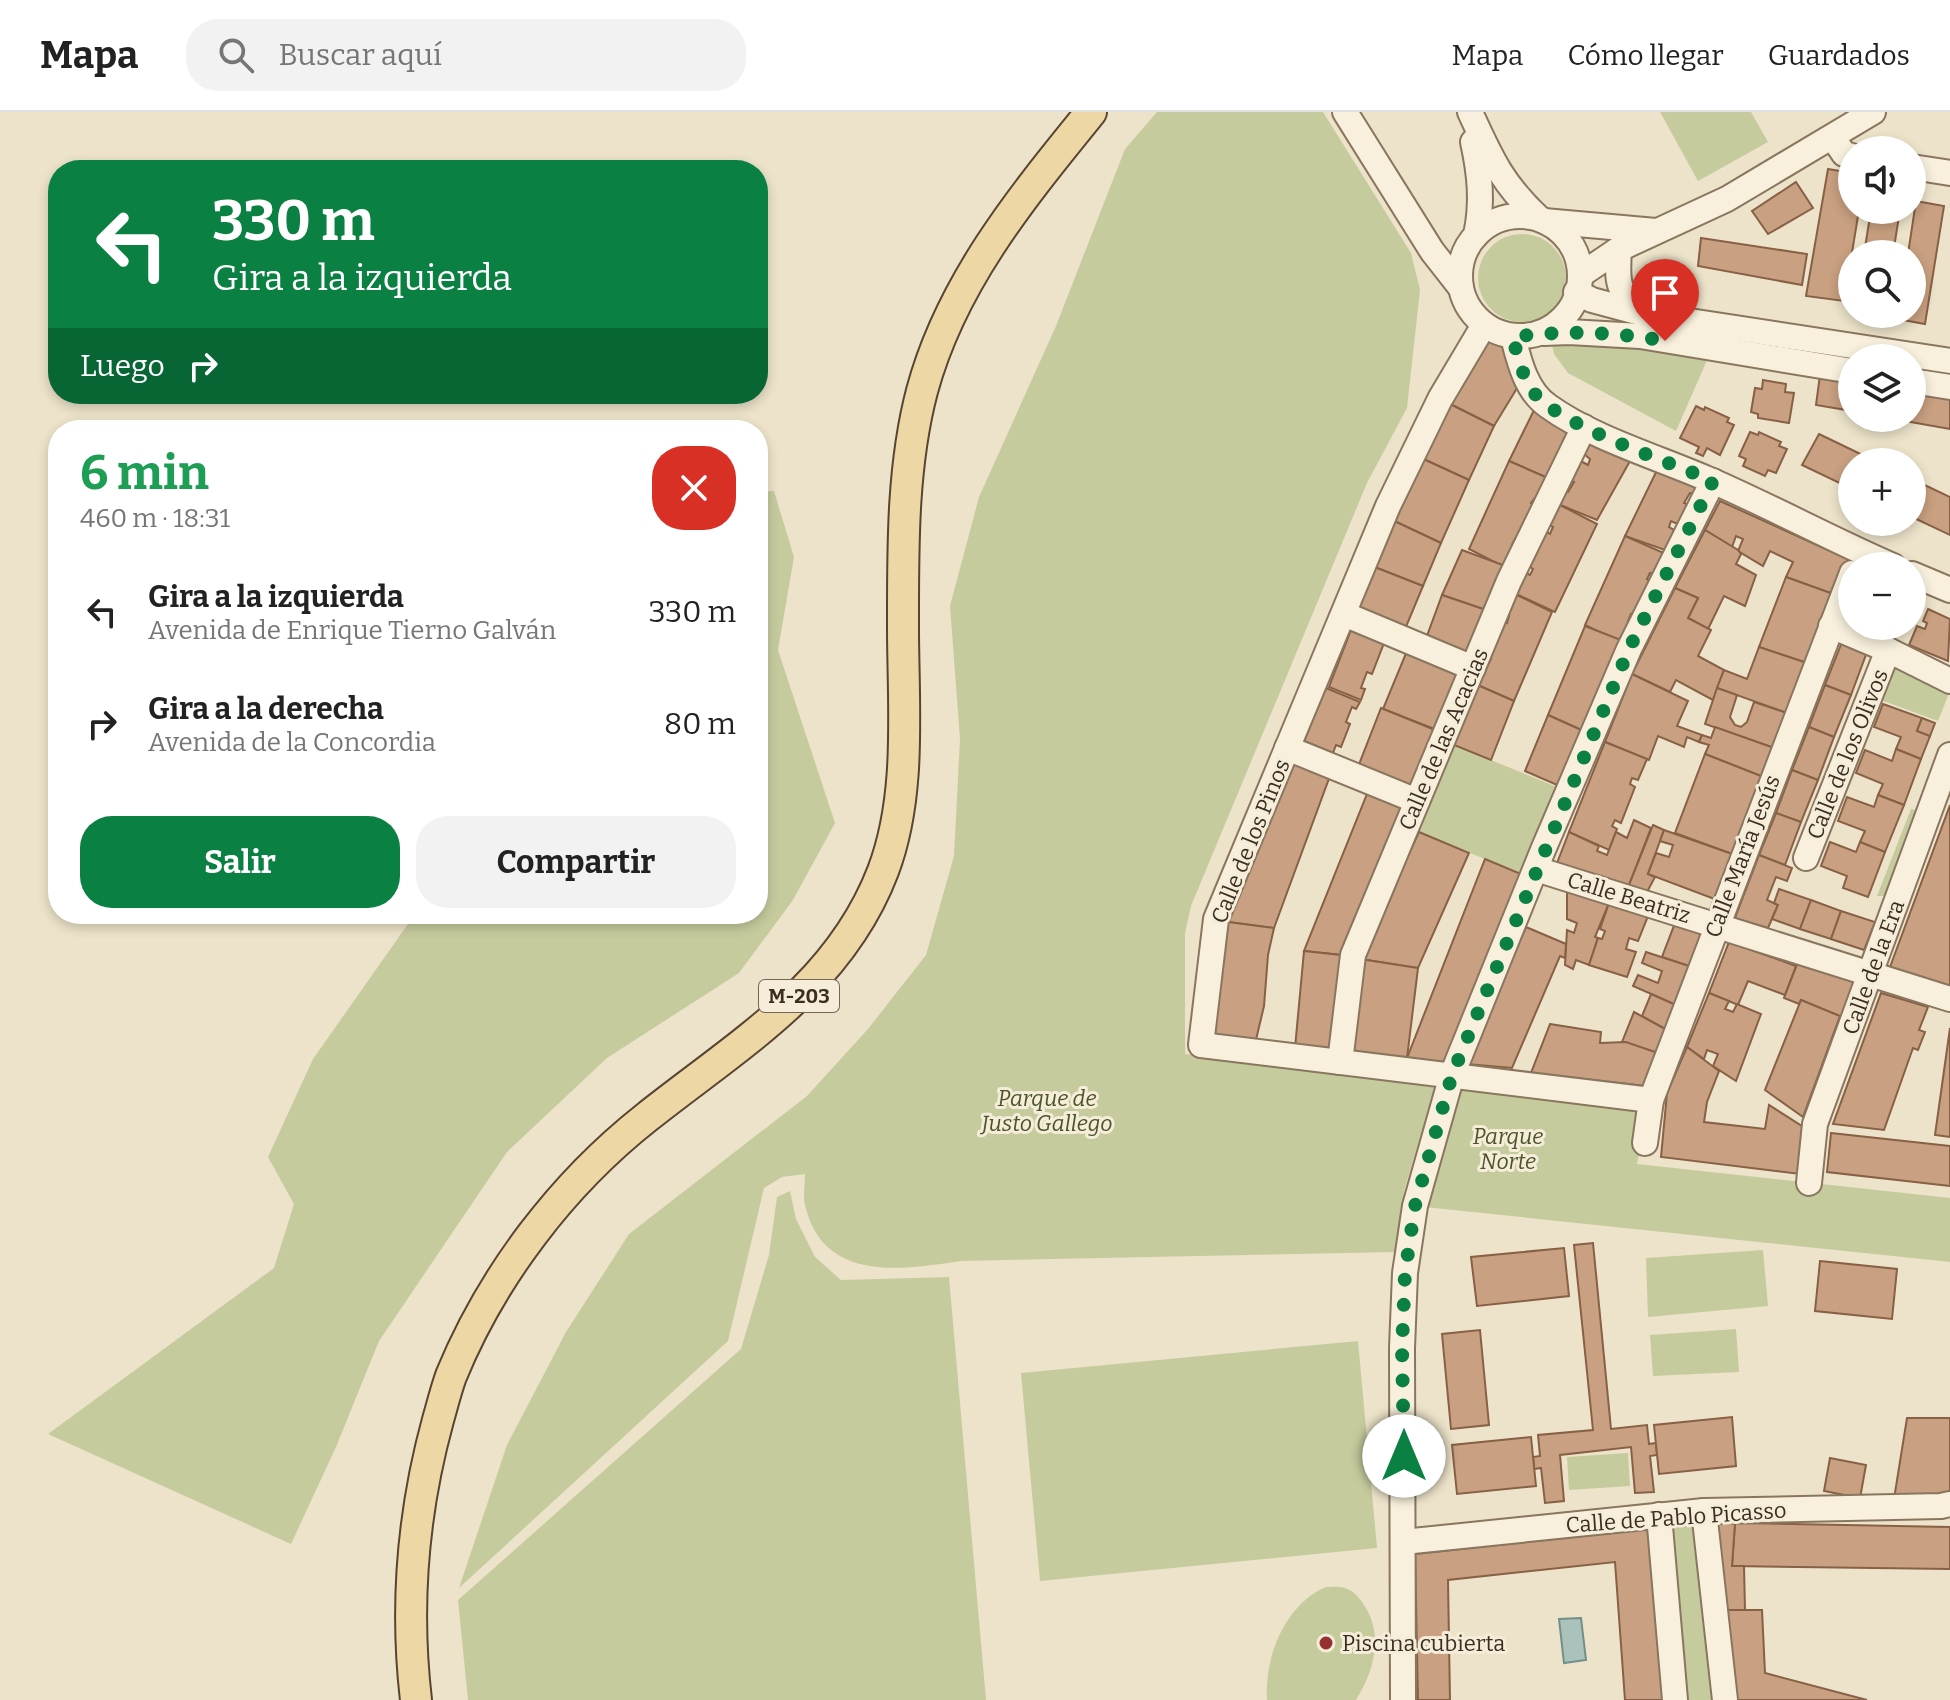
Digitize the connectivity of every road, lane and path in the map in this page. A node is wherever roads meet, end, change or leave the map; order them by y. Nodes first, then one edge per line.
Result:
1 (1345, 112) edge
2 (1468, 112) edge
3 (1100, 113) edge
4 (1873, 113) edge
5 (1833, 138) junction
6 (1838, 145) edge
7 (1926, 169) edge
8 (1950, 173) edge
9 (1542, 220) junction
10 (1656, 231) junction
11 (1476, 235) junction
12 (1619, 249) junction
13 (1579, 283) junction
14 (1461, 288) junction
15 (1644, 314) junction
16 (1484, 325) junction
17 (1541, 333) junction
18 (1513, 337) junction
19 (1950, 361) edge
20 (1838, 369) edge
21 (1926, 383) edge
22 (1950, 387) edge
23 (1584, 427) junction
24 (1713, 481) junction
25 (1838, 553) edge
26 (1926, 580) edge
27 (1950, 590) edge
28 (1838, 609) edge
29 (1344, 614) junction
30 (1831, 626) junction
31 (1888, 650) junction
32 (1473, 668) junction
33 (1950, 681) edge
34 (1287, 748) junction
35 (1950, 755) edge
36 (1417, 801) junction
37 (1806, 858) dead end
38 (1536, 869) junction
39 (1716, 924) junction
40 (1871, 974) junction
41 (1950, 999) edge
42 (1340, 1062) junction
43 (1452, 1075) junction
44 (1651, 1100) junction
45 (1645, 1143) dead end
46 (1809, 1183) dead end
47 (1950, 1504) edge
48 (1704, 1511) junction
49 (1659, 1515) junction
50 (1403, 1542) junction
51 (416, 1700) edge
52 (1403, 1700) edge
53 (1675, 1700) edge
54 (1725, 1700) edge

1 - 14 street
2 - 9 street
2 - 11 street
3 - 51 main road, M-203
4 - 5 street
5 - 6 street
5 - 10 street
7 - 8 street
9 - 10 street
9 - 11 street
9 - 13 street
10 - 12 street
11 - 14 street
12 - 13 street
12 - 15 street
13 - 15 street
13 - 17 street
14 - 16 street
15 - 19 street
16 - 18 street
16 - 29 street, Calle de los Pinos
17 - 18 street
17 - 20 street
18 - 23 street
21 - 22 street
23 - 24 street
23 - 32 street, Calle de las Acacias
24 - 25 street
24 - 38 street
26 - 27 street
28 - 30 street, Calle María Jesús
29 - 32 street
29 - 34 street, Calle de los Pinos
30 - 31 street, Calle de los Olivos
30 - 39 street, Calle María Jesús
31 - 33 street, Calle de los Olivos
31 - 37 street, Calle de los Olivos
32 - 36 street, Calle de las Acacias
34 - 36 street
34 - 42 street, Calle de los Pinos
35 - 40 street, Calle de la Era
36 - 42 street, Calle de las Acacias
38 - 39 street, Calle Beatriz
38 - 43 street
39 - 40 street, Calle Beatriz
39 - 44 street, Calle María Jesús
40 - 41 street, Calle Beatriz
40 - 46 street, Calle de la Era
42 - 43 street, Calle de los Pinos
43 - 44 street, Calle de los Pinos
43 - 50 street
44 - 45 street, Calle María Jesús
47 - 48 street, Calle de Pablo Picasso
48 - 49 street, Calle de Pablo Picasso
48 - 54 street
49 - 50 street, Calle de Pablo Picasso
49 - 53 street
50 - 52 street

